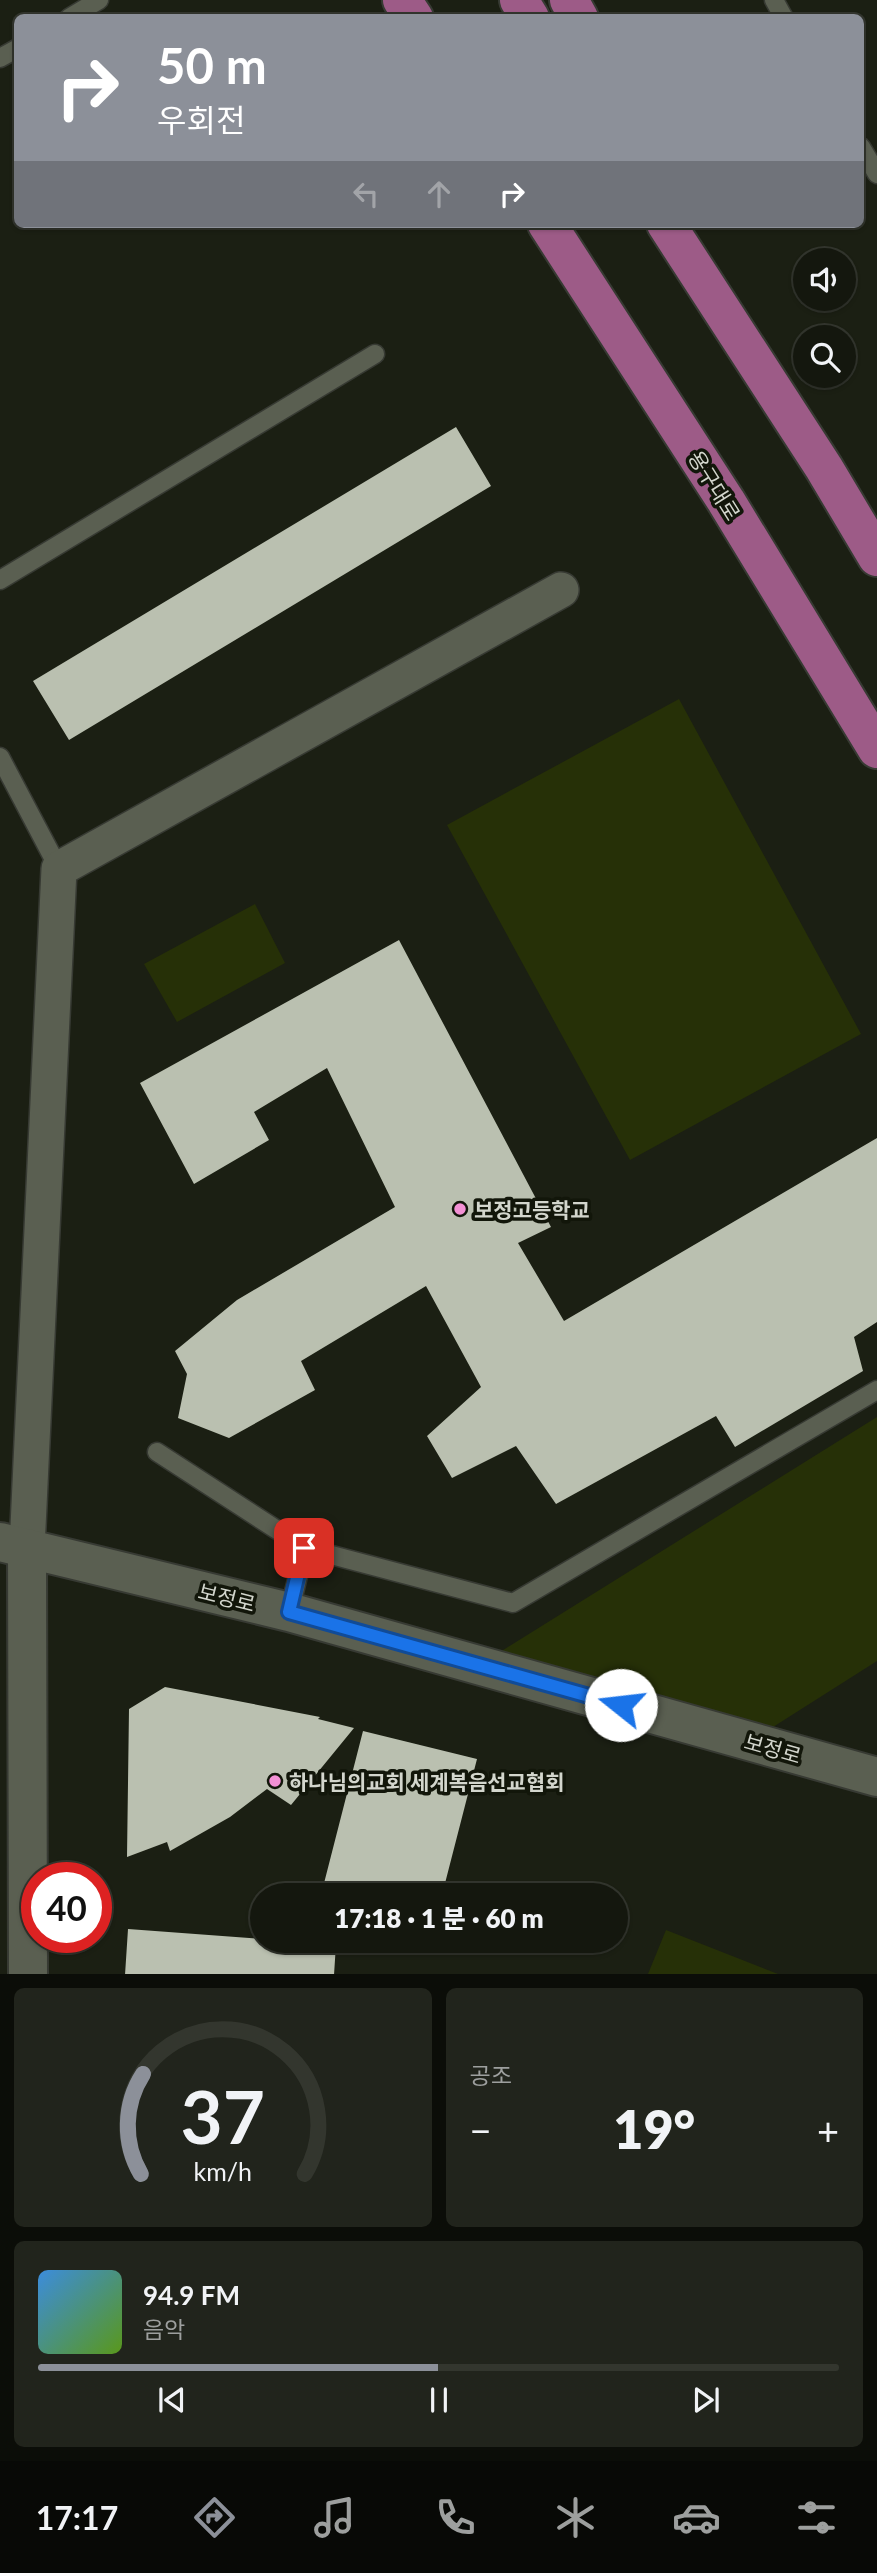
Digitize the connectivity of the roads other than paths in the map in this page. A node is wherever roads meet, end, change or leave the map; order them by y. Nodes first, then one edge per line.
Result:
1 (99, 0) edge
2 (76, 14) edge
3 (864, 152) edge
4 (877, 174) edge
5 (550, 228) edge
6 (669, 228) edge
7 (688, 228) edge
8 (375, 354) dead end
9 (761, 369) junction
10 (877, 557) edge
11 (0, 580) edge
12 (561, 590) dead end
13 (877, 749) edge
14 (0, 757) edge
15 (59, 869) junction
16 (877, 1390) edge
17 (157, 1452) dead end
18 (13, 1545) edge
19 (304, 1548) junction
20 (289, 1612) junction
21 (877, 1777) edge
22 (28, 1974) edge

1 - 2 lane
3 - 4 lane
5 - 13 main road, 용구대로
6 - 9 main road
7 - 9 main road
8 - 11 lane
9 - 10 main road
12 - 15 street
14 - 15 lane
15 - 18 street
16 - 19 lane
17 - 19 lane
18 - 20 street, 보정로
18 - 22 street
19 - 20 lane
20 - 21 street, 보정로

